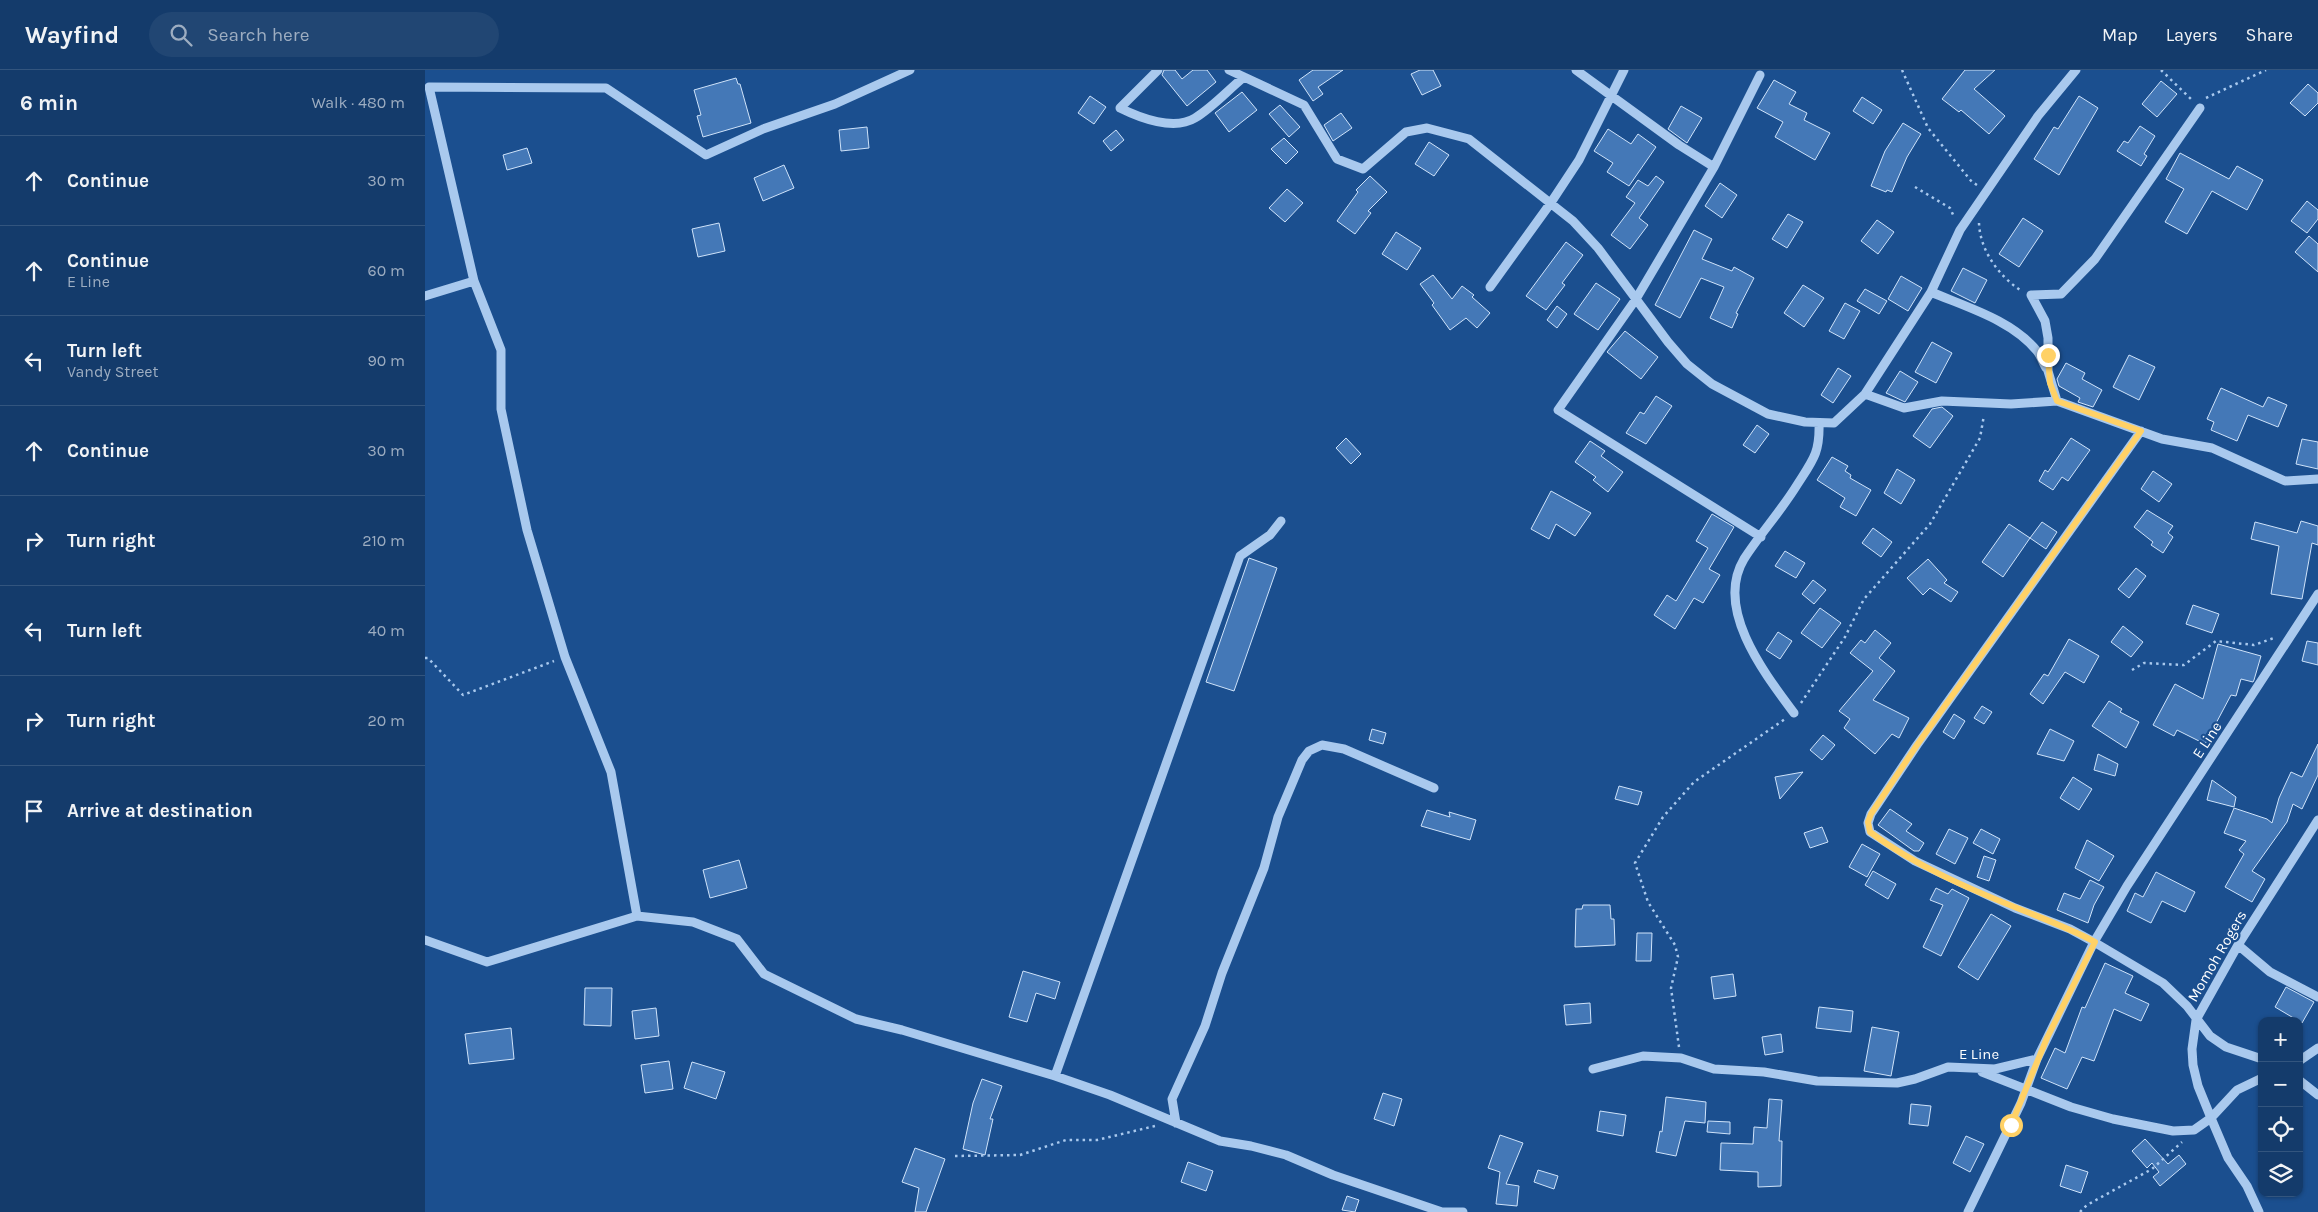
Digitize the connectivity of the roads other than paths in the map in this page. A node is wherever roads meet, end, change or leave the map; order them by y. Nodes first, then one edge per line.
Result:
1 (910, 70) edge
2 (1158, 70) edge
3 (1229, 70) edge
4 (1576, 70) edge
5 (1624, 70) edge
6 (2076, 70) edge
7 (1760, 74) dead end
8 (1244, 77) junction
9 (1611, 97) junction
10 (2198, 105) road end
11 (1714, 167) junction
12 (1550, 204) junction
13 (474, 281) junction
14 (1490, 287) dead end
15 (1931, 292) junction
16 (425, 296) edge
17 (1636, 299) junction
18 (2048, 371) junction
19 (1865, 394) junction
20 (2057, 401) junction
21 (1819, 423) junction
22 (2141, 431) junction
23 (2318, 479) edge
24 (1281, 521) dead end
25 (1761, 537) junction
26 (2318, 594) edge
27 (1794, 713) road end
28 (1434, 788) dead end
29 (2318, 820) edge
30 (637, 916) junction
31 (425, 940) edge
32 (2095, 942) junction
33 (2238, 944) junction
34 (2318, 997) edge
35 (2196, 1020) junction
36 (2318, 1048) edge
37 (2037, 1058) junction
38 (2258, 1058) edge
39 (2303, 1058) edge
40 (1973, 1068) junction
41 (1593, 1069) dead end
42 (1055, 1076) junction
43 (2258, 1080) edge
44 (2303, 1083) edge
45 (2026, 1088) junction
46 (2318, 1095) edge
47 (2211, 1118) junction
48 (1177, 1123) junction
49 (1442, 1212) edge
50 (1463, 1212) edge
51 (1968, 1212) edge
52 (2259, 1212) edge

1 - 13 street
2 - 8 street
3 - 8 street
4 - 9 street
5 - 9 street
6 - 15 street
7 - 11 street
8 - 12 street
9 - 11 street
9 - 12 street
10 - 18 street
11 - 17 street
12 - 14 street
12 - 17 street
13 - 16 street
13 - 30 street
15 - 18 street
15 - 19 street
17 - 21 street
17 - 25 street
18 - 20 street
19 - 20 street
19 - 21 street
20 - 22 street
21 - 25 street
22 - 23 street
22 - 32 street
24 - 42 street
25 - 27 street
26 - 32 street, E Line
28 - 48 street
29 - 33 street, Momoh Rogers
30 - 31 street
30 - 42 street
32 - 35 street
32 - 37 street, E Line
33 - 34 street
33 - 35 street, Momoh Rogers
35 - 38 street
35 - 47 street, Momoh Rogers
36 - 39 street
37 - 40 street, E Line
37 - 45 street
40 - 41 street, E Line
40 - 45 street
42 - 48 street
43 - 47 street
44 - 46 street
45 - 47 street
45 - 51 street
47 - 52 street, Momoh Rogers
48 - 49 street
49 - 50 street

